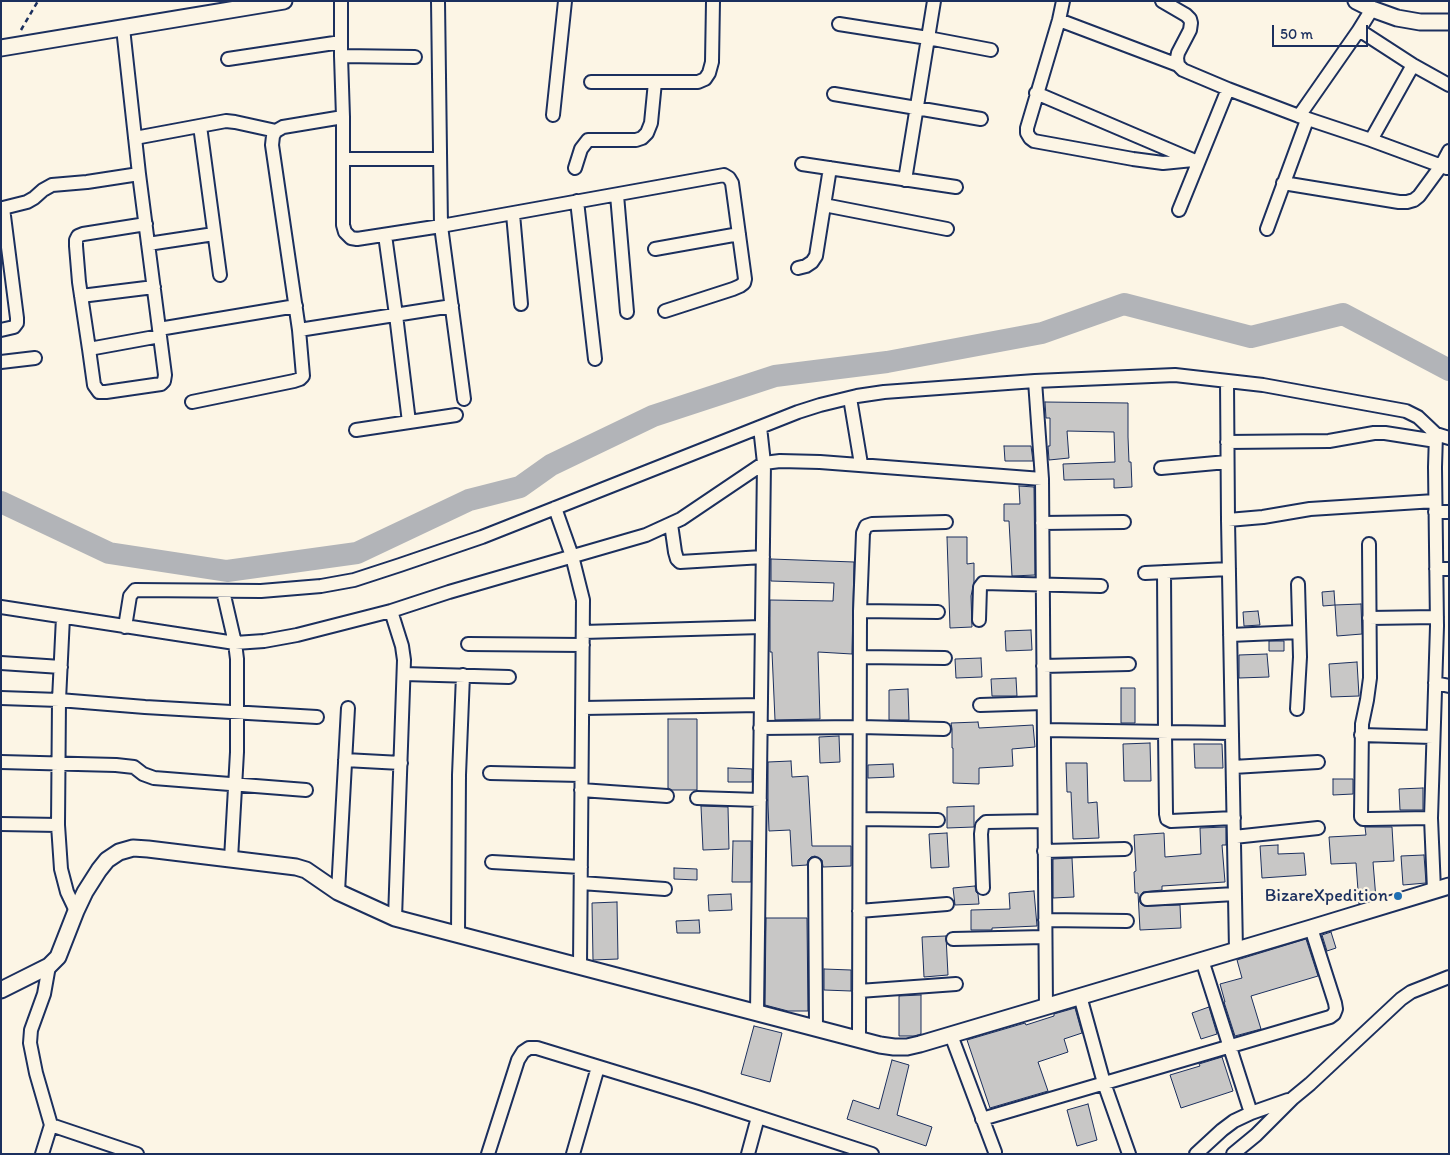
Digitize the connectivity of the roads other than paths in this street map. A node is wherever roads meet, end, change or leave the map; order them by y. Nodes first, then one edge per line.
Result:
1 (284, 1) edge
2 (341, 1) edge
3 (438, 1) edge
4 (565, 1) edge
5 (713, 1) edge
6 (934, 1) edge
7 (1063, 1) edge
8 (1162, 1) edge
9 (1356, 1) edge
10 (1372, 10) junction
11 (1059, 20) junction
12 (1449, 22) edge
13 (839, 24) dead end
14 (123, 28) junction
15 (1359, 30) junction
16 (928, 38) junction
17 (341, 42) junction
18 (6, 47) edge
19 (991, 50) dead end
20 (341, 56) junction
21 (415, 56) dead end
22 (228, 59) dead end
23 (1178, 65) junction
24 (1413, 65) junction
25 (590, 82) dead end
26 (655, 82) junction
27 (1449, 85) edge
28 (1228, 89) junction
29 (1036, 93) junction
30 (834, 94) dead end
31 (917, 109) junction
32 (553, 115) dead end
33 (343, 117) junction
34 (1303, 118) junction
35 (981, 119) dead end
36 (200, 126) junction
37 (276, 131) junction
38 (135, 138) junction
39 (1370, 140) junction
40 (1449, 151) edge
41 (344, 159) junction
42 (440, 159) junction
43 (1196, 161) junction
44 (802, 164) dead end
45 (1445, 167) edge
46 (576, 168) dead end
47 (830, 168) junction
48 (139, 174) junction
49 (905, 180) junction
50 (1283, 183) junction
51 (956, 187) dead end
52 (617, 195) junction
53 (578, 201) junction
54 (824, 205) junction
55 (2, 208) edge
56 (1179, 210) dead end
57 (513, 214) junction
58 (146, 224) junction
59 (441, 226) junction
60 (947, 229) dead end
61 (1267, 229) dead end
62 (214, 234) junction
63 (739, 234) junction
64 (385, 235) junction
65 (148, 244) junction
66 (655, 249) dead end
67 (798, 268) dead end
68 (220, 275) dead end
69 (154, 287) junction
70 (82, 296) junction
71 (521, 304) dead end
72 (296, 306) junction
73 (452, 306) junction
74 (666, 311) dead end
75 (627, 312) dead end
76 (396, 315) junction
77 (1, 330) edge
78 (299, 330) junction
79 (159, 332) junction
80 (89, 349) junction
81 (35, 358) dead end
82 (595, 359) dead end
83 (1, 362) edge
84 (1035, 381) junction
85 (1227, 381) junction
86 (850, 398) junction
87 (464, 399) dead end
88 (192, 402) dead end
89 (456, 415) dead end
90 (409, 422) junction
91 (760, 427) junction
92 (356, 430) dead end
93 (1440, 437) edge
94 (1227, 442) junction
95 (1227, 462) junction
96 (764, 463) junction
97 (861, 464) junction
98 (1161, 468) dead end
99 (1042, 479) junction
100 (1435, 507) junction
101 (555, 508) junction
102 (1449, 512) edge
103 (1228, 520) junction
104 (946, 522) dead end
105 (1124, 522) dead end
106 (1042, 523) junction
107 (671, 524) junction
108 (1368, 544) dead end
109 (572, 556) junction
110 (763, 557) junction
111 (1229, 569) junction
112 (1442, 569) edge
113 (1145, 572) dead end
114 (1164, 572) junction
115 (1298, 584) dead end
116 (1042, 585) junction
117 (1101, 586) dead end
118 (223, 591) junction
119 (1, 607) edge
120 (391, 611) junction
121 (860, 611) junction
122 (938, 612) dead end
123 (63, 617) junction
124 (1369, 618) junction
125 (979, 620) dead end
126 (1441, 623) edge
127 (125, 626) junction
128 (762, 627) junction
129 (584, 632) junction
130 (1299, 632) junction
131 (1230, 635) junction
132 (235, 642) junction
133 (468, 644) dead end
134 (583, 645) junction
135 (860, 657) junction
136 (945, 658) dead end
137 (1, 663) edge
138 (1129, 664) dead end
139 (1043, 666) junction
140 (61, 667) junction
141 (404, 674) junction
142 (463, 675) junction
143 (509, 677) dead end
144 (1435, 684) junction
145 (1449, 686) edge
146 (1, 698) edge
147 (59, 700) junction
148 (1043, 703) junction
149 (761, 705) junction
150 (980, 705) dead end
151 (348, 708) dead end
152 (583, 708) junction
153 (1297, 709) dead end
154 (238, 713) junction
155 (317, 717) dead end
156 (860, 727) junction
157 (760, 728) junction
158 (944, 729) dead end
159 (1044, 730) junction
160 (1165, 732) junction
161 (1232, 733) junction
162 (1361, 735) junction
163 (1433, 737) junction
164 (345, 760) junction
165 (1, 762) edge
166 (1318, 762) dead end
167 (401, 763) junction
168 (58, 764) junction
169 (1233, 767) junction
170 (490, 773) dead end
171 (581, 775) junction
172 (236, 785) junction
173 (306, 790) dead end
174 (581, 790) junction
175 (667, 796) dead end
176 (697, 798) dead end
177 (760, 800) junction
178 (1234, 818) junction
179 (1431, 818) junction
180 (860, 819) junction
181 (938, 820) dead end
182 (1044, 820) junction
183 (1, 824) edge
184 (58, 825) junction
185 (1318, 828) dead end
186 (1234, 837) junction
187 (1125, 850) dead end
188 (1044, 851) junction
189 (231, 859) junction
190 (492, 862) dead end
191 (815, 864) dead end
192 (581, 867) junction
193 (581, 883) junction
194 (983, 888) dead end
195 (1442, 888) edge
196 (665, 889) dead end
197 (338, 892) junction
198 (1235, 894) junction
199 (1147, 899) dead end
200 (947, 904) dead end
201 (859, 911) junction
202 (76, 912) junction
203 (395, 918) junction
204 (1045, 920) junction
205 (1127, 921) dead end
206 (1311, 928) junction
207 (458, 934) junction
208 (1045, 937) junction
209 (953, 939) dead end
210 (1236, 950) junction
211 (1202, 960) junction
212 (49, 966) junction
213 (580, 966) junction
214 (1449, 977) edge
215 (956, 984) dead end
216 (1, 990) edge
217 (859, 991) junction
218 (1080, 996) junction
219 (1046, 1006) junction
220 (757, 1012) junction
221 (816, 1027) junction
222 (950, 1034) junction
223 (859, 1038) junction
224 (1229, 1046) junction
225 (598, 1067) junction
226 (1104, 1083) junction
227 (1292, 1098) junction
228 (1251, 1113) junction
229 (758, 1118) junction
230 (982, 1119) junction
231 (51, 1126) junction
232 (995, 1152) dead end
233 (42, 1154) edge
234 (137, 1154) edge
235 (488, 1154) edge
236 (573, 1154) edge
237 (748, 1154) edge
238 (872, 1154) edge
239 (1129, 1154) edge
240 (1196, 1154) edge
241 (1233, 1154) edge

1 - 14 street
2 - 17 street
3 - 42 street
4 - 32 street
5 - 26 street
6 - 16 street
7 - 11 street
8 - 23 street
9 - 10 street
10 - 12 street
10 - 15 street
11 - 23 street
11 - 29 street
13 - 16 street
14 - 18 street
14 - 38 street
15 - 24 street
15 - 34 street
16 - 19 street
16 - 31 street
17 - 20 street
17 - 22 street
20 - 21 street
20 - 33 street
23 - 28 street
24 - 27 street
24 - 39 street
25 - 26 street
26 - 46 street
28 - 34 street
28 - 43 street
29 - 43 street
29 - 43 street
30 - 31 street
31 - 35 street
31 - 49 street
33 - 37 street
33 - 41 street
34 - 39 street
34 - 50 street
36 - 37 street
36 - 38 street
36 - 62 street
37 - 72 street
38 - 48 street
39 - 45 street
40 - 45 street
41 - 42 street
41 - 64 street
42 - 59 street
43 - 56 street
44 - 47 street
45 - 50 street
47 - 49 street
47 - 54 street
48 - 55 street
48 - 58 street
49 - 51 street
50 - 61 street
52 - 53 street
52 - 63 street
52 - 75 street
53 - 57 street
53 - 82 street
54 - 60 street
54 - 67 street
55 - 77 street
57 - 59 street
57 - 71 street
58 - 65 street
58 - 70 street
59 - 64 street
59 - 73 street
62 - 65 street
62 - 68 street
63 - 66 street
63 - 74 street
64 - 76 street
65 - 69 street
69 - 70 street
69 - 79 street
70 - 80 street
72 - 78 street
72 - 79 street
73 - 76 street
73 - 87 street
76 - 78 street
76 - 90 street
78 - 88 street
79 - 80 street
79 - 80 street
81 - 83 street
84 - 85 street
84 - 86 street
84 - 99 street
85 - 93 street
85 - 94 street
86 - 91 street
86 - 97 street
89 - 90 street
90 - 92 street
91 - 96 street
91 - 101 street
93 - 94 street
93 - 100 street
94 - 95 street
95 - 98 street
95 - 103 street
96 - 97 street
96 - 107 street
96 - 110 street
97 - 99 street
99 - 106 street
100 - 102 street
100 - 103 street
100 - 112 street
101 - 109 street
101 - 118 street
103 - 111 street
104 - 121 street
105 - 106 street
106 - 116 street
107 - 109 street
107 - 110 street
108 - 124 street
109 - 120 street
109 - 129 street
110 - 128 street
111 - 114 street
111 - 131 street
112 - 126 street
113 - 114 street
114 - 160 street
115 - 130 street
116 - 117 street
116 - 125 street
116 - 139 street
118 - 127 street
118 - 132 street
119 - 123 street
120 - 132 street
120 - 141 street
121 - 122 street
121 - 135 street
123 - 127 street
123 - 140 street
124 - 126 street
124 - 162 street
126 - 144 street
127 - 132 street
128 - 129 street
128 - 149 street
129 - 134 street
130 - 131 street
130 - 153 street
131 - 161 street
132 - 154 street
133 - 134 street
134 - 152 street
135 - 136 street
135 - 156 street
137 - 140 street
138 - 139 street
139 - 148 street
140 - 147 street
141 - 142 street
141 - 167 street
142 - 143 street
142 - 207 street
144 - 145 street
144 - 163 street
146 - 147 street
147 - 154 street
147 - 168 street
148 - 150 street
148 - 159 street
149 - 152 street
149 - 157 street
151 - 164 street
152 - 171 street
154 - 155 street
154 - 172 street
156 - 157 street
156 - 158 street
156 - 180 street
157 - 177 street
159 - 160 street
159 - 182 street
160 - 161 street
160 - 178 street
161 - 169 street
162 - 163 street
162 - 179 street
163 - 179 street
164 - 167 street
164 - 197 street
165 - 168 street
166 - 169 street
167 - 203 street
168 - 172 street
168 - 184 street
169 - 178 street
170 - 171 street
171 - 174 street
172 - 173 street
172 - 189 street
174 - 175 street
174 - 192 street
176 - 177 street
177 - 220 street
178 - 186 street
179 - 195 street
180 - 181 street
180 - 201 street
182 - 188 street
182 - 194 street
183 - 184 street
184 - 202 street
185 - 186 street
186 - 198 street
187 - 188 street
188 - 204 street
189 - 197 street
189 - 202 street
190 - 192 street
191 - 221 street
192 - 193 street
193 - 196 street
193 - 213 street
195 - 206 street
197 - 203 street
198 - 199 street
198 - 210 street
200 - 201 street
201 - 217 street
202 - 212 street
203 - 207 street
204 - 205 street
204 - 208 street
206 - 210 street
206 - 224 street
207 - 213 street
208 - 209 street
208 - 219 street
210 - 211 street
211 - 218 street
211 - 224 street
212 - 216 street
212 - 231 street
213 - 220 street
214 - 227 street
215 - 217 street
217 - 223 street
218 - 219 street
218 - 226 street
219 - 222 street
220 - 221 street
221 - 223 street
222 - 223 street
222 - 230 street
224 - 226 street
224 - 228 street
225 - 229 street
225 - 235 street
225 - 236 street
226 - 230 street
226 - 239 street
227 - 228 street
227 - 241 street
228 - 240 street
229 - 237 street
229 - 238 street
230 - 232 street
231 - 233 street
231 - 234 street

